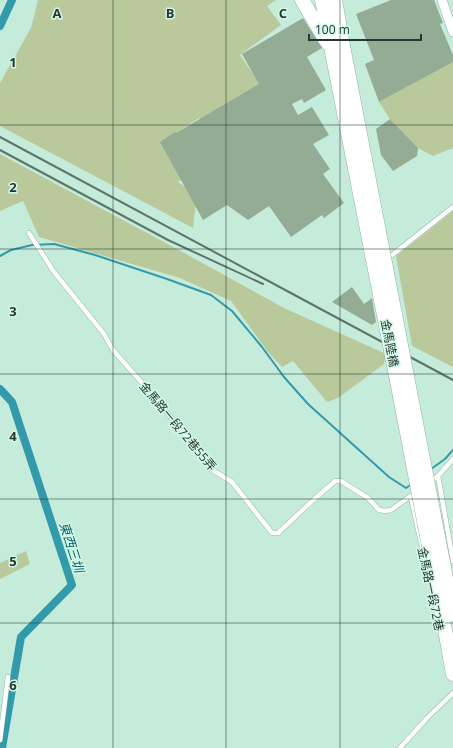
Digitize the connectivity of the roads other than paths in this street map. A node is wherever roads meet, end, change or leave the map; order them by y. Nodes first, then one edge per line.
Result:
1 (302, 0) edge
2 (322, 0) edge
3 (335, 0) edge
4 (442, 0) edge
5 (453, 32) edge
6 (337, 47) junction
7 (453, 207) edge
8 (29, 233) dead end
9 (392, 255) dead end
10 (453, 460) edge
11 (438, 476) junction
12 (411, 497) junction
13 (453, 561) edge
14 (428, 574) dead end
15 (453, 614) edge
16 (443, 634) junction
17 (453, 674) edge
18 (8, 677) dead end
19 (453, 680) edge
20 (453, 693) edge
21 (0, 740) edge
22 (400, 748) edge

1 - 6 main road
2 - 6 main road
3 - 6 main road
4 - 5 street
6 - 15 main road, 金馬陸橋, bridge
6 - 16 main road, 金馬陸橋, bridge
7 - 9 lane
8 - 12 lane, 金馬路一段72巷55弄
10 - 11 lane
11 - 12 lane
11 - 13 lane
12 - 14 lane, 金馬路一段72巷
16 - 17 main road, 金馬陸橋
16 - 19 lane, 金馬路一段72巷
18 - 21 lane
20 - 22 lane

